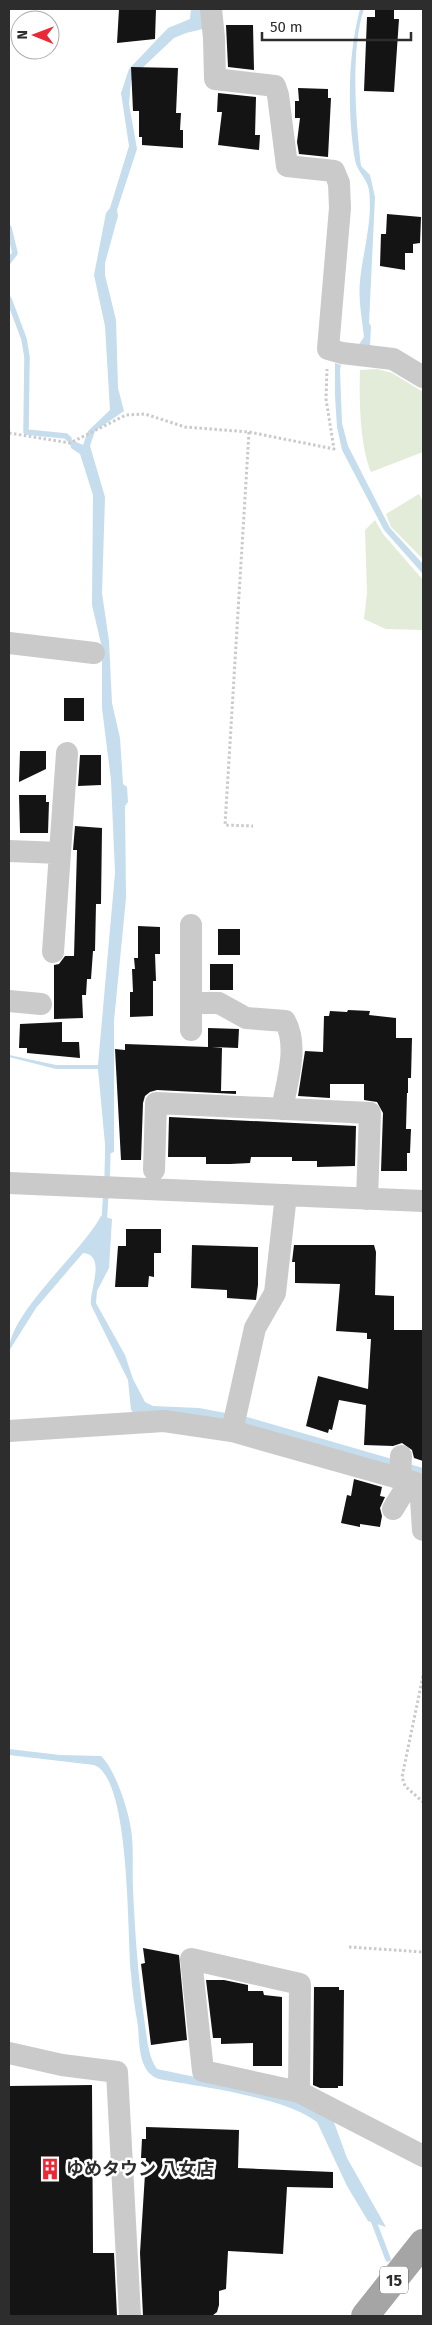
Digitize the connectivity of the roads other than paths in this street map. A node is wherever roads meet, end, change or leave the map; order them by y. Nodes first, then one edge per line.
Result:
1 (211, 9) edge
2 (423, 377) edge
3 (9, 643) edge
4 (94, 653) dead end
5 (67, 753) dead end
6 (9, 851) edge
7 (60, 853) junction
8 (191, 925) dead end
9 (53, 952) dead end
10 (9, 1001) edge
11 (191, 1003) junction
12 (41, 1004) dead end
13 (191, 1030) dead end
14 (282, 1109) junction
15 (154, 1170) dead end
16 (9, 1183) edge
17 (286, 1195) junction
18 (367, 1199) junction
19 (423, 1201) edge
20 (9, 1430) edge
21 (232, 1431) junction
22 (411, 1477) edge
23 (393, 1509) dead end
24 (423, 1530) edge
25 (9, 2053) edge
26 (299, 2092) junction
27 (423, 2156) edge
28 (423, 2243) edge
29 (130, 2316) edge
30 (365, 2316) edge

1 - 2 street
3 - 4 street
5 - 7 street
6 - 7 street
7 - 9 street
8 - 11 street
10 - 12 street
11 - 13 street
11 - 14 street
14 - 15 street
14 - 18 street
16 - 17 street
17 - 18 street
17 - 21 street
18 - 19 street
20 - 21 street
21 - 22 street
22 - 23 street
22 - 24 street
25 - 29 street
26 - 26 street
26 - 27 street
28 - 30 main road, 15

